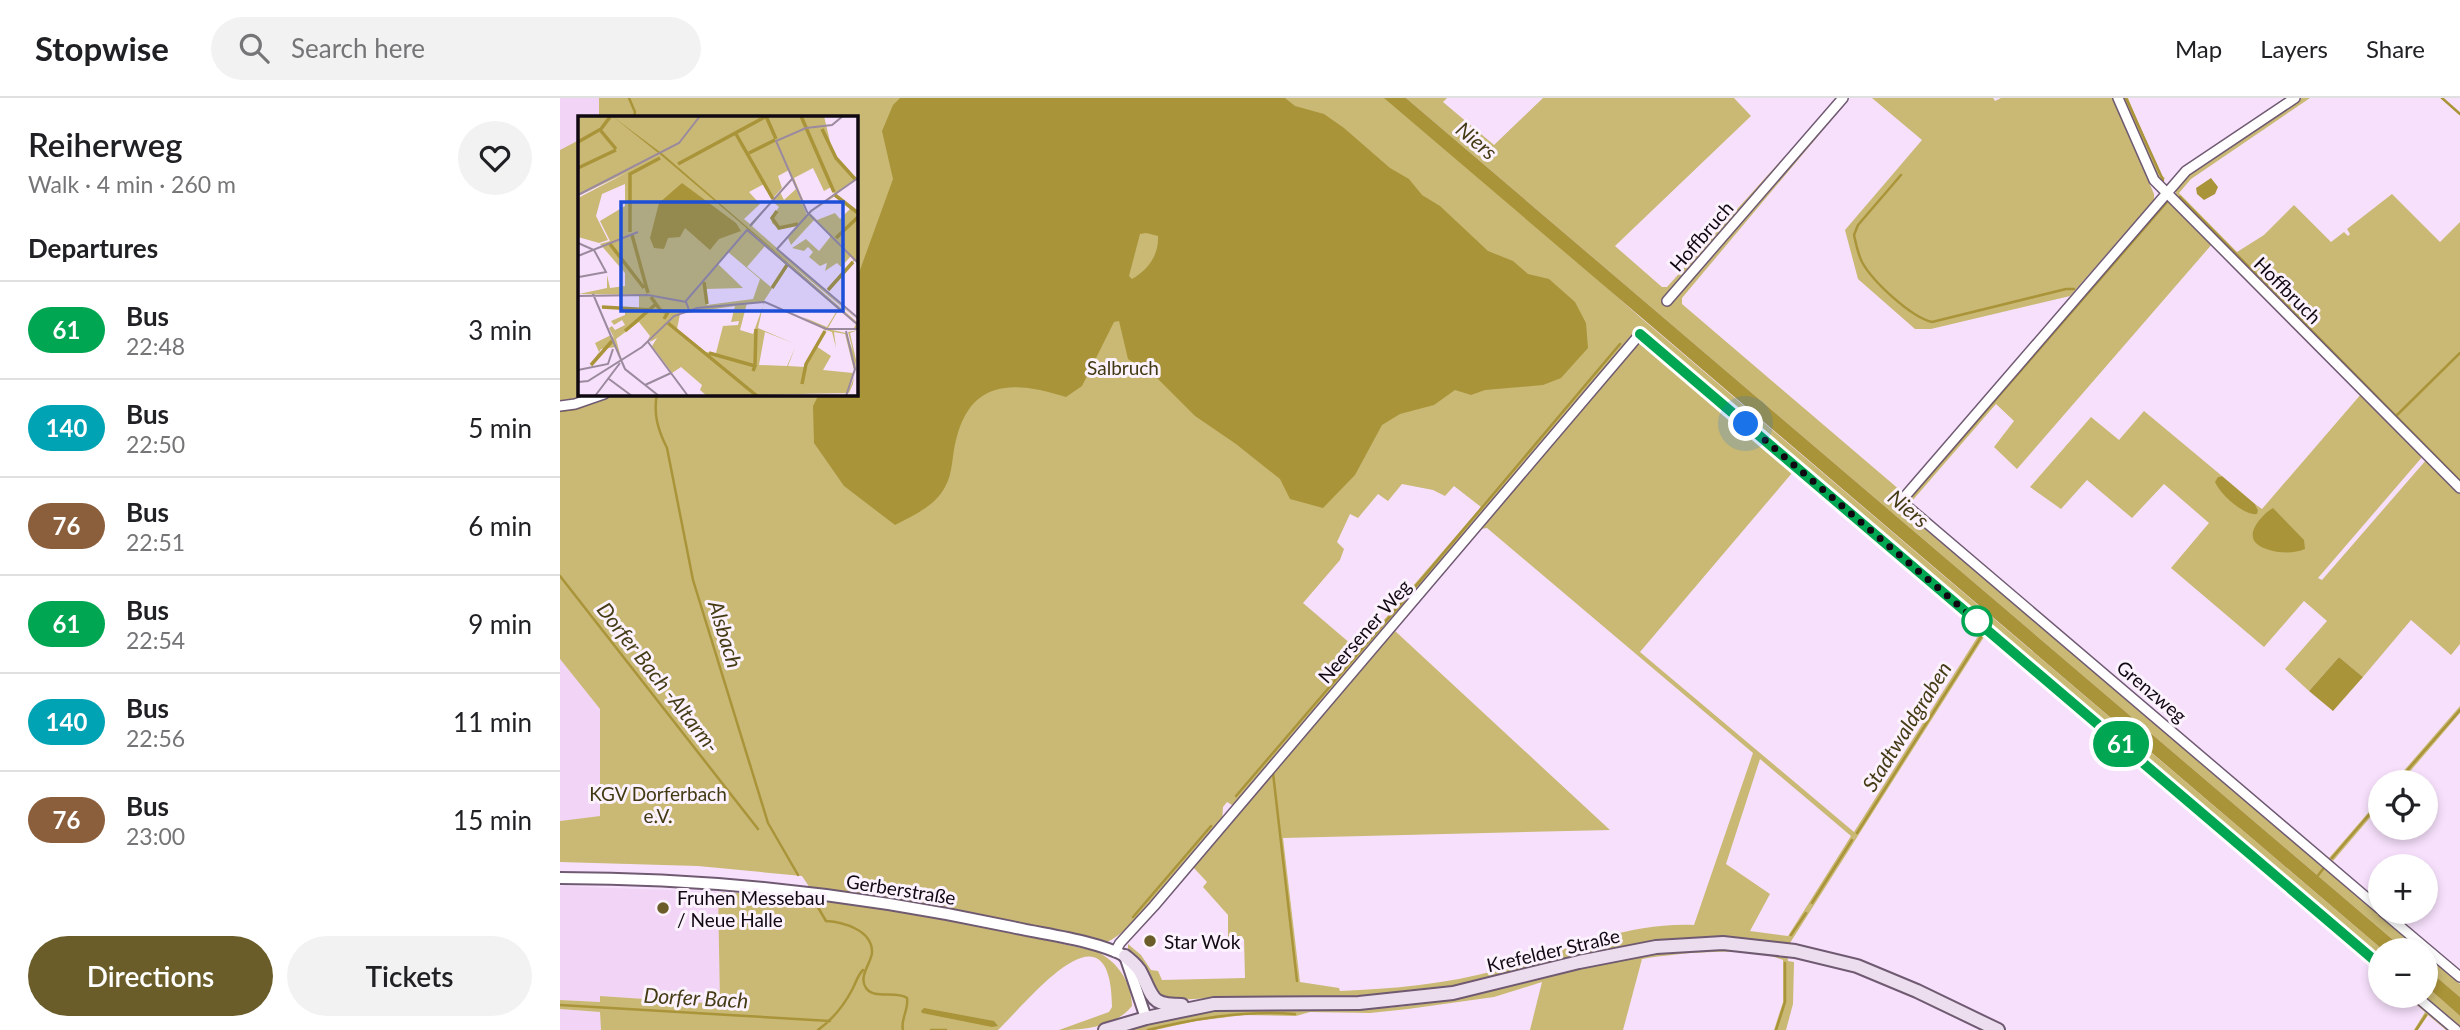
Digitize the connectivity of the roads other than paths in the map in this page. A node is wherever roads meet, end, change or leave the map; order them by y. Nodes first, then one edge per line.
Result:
1 (1843, 98) edge
2 (2118, 98) edge
3 (2295, 98) edge
4 (2166, 191) junction
5 (1667, 301) dead end
6 (598, 396) edge
7 (560, 406) edge
8 (2460, 488) edge
9 (560, 878) edge
10 (2368, 898) edge
11 (2398, 924) edge
12 (1120, 954) junction
13 (2368, 955) edge
14 (2460, 977) edge
15 (1214, 1004) junction
16 (2430, 1008) edge
17 (1146, 1018) junction
18 (1105, 1030) edge
19 (1998, 1030) edge
20 (2456, 1030) edge

1 - 5 street, Hoffbruch
2 - 4 street, Hoffbruch
3 - 4 street
4 - 8 street, Hoffbruch
4 - 10 street, Grenzweg
6 - 7 street
9 - 12 street, Gerberstraße
11 - 14 street, Grenzweg
12 - 13 street, Neersener Weg
12 - 15 main road
12 - 17 street
15 - 17 main road, Krefelder Straße
15 - 19 main road, Krefelder Straße
16 - 20 street
17 - 18 main road, Krefelder Straße

